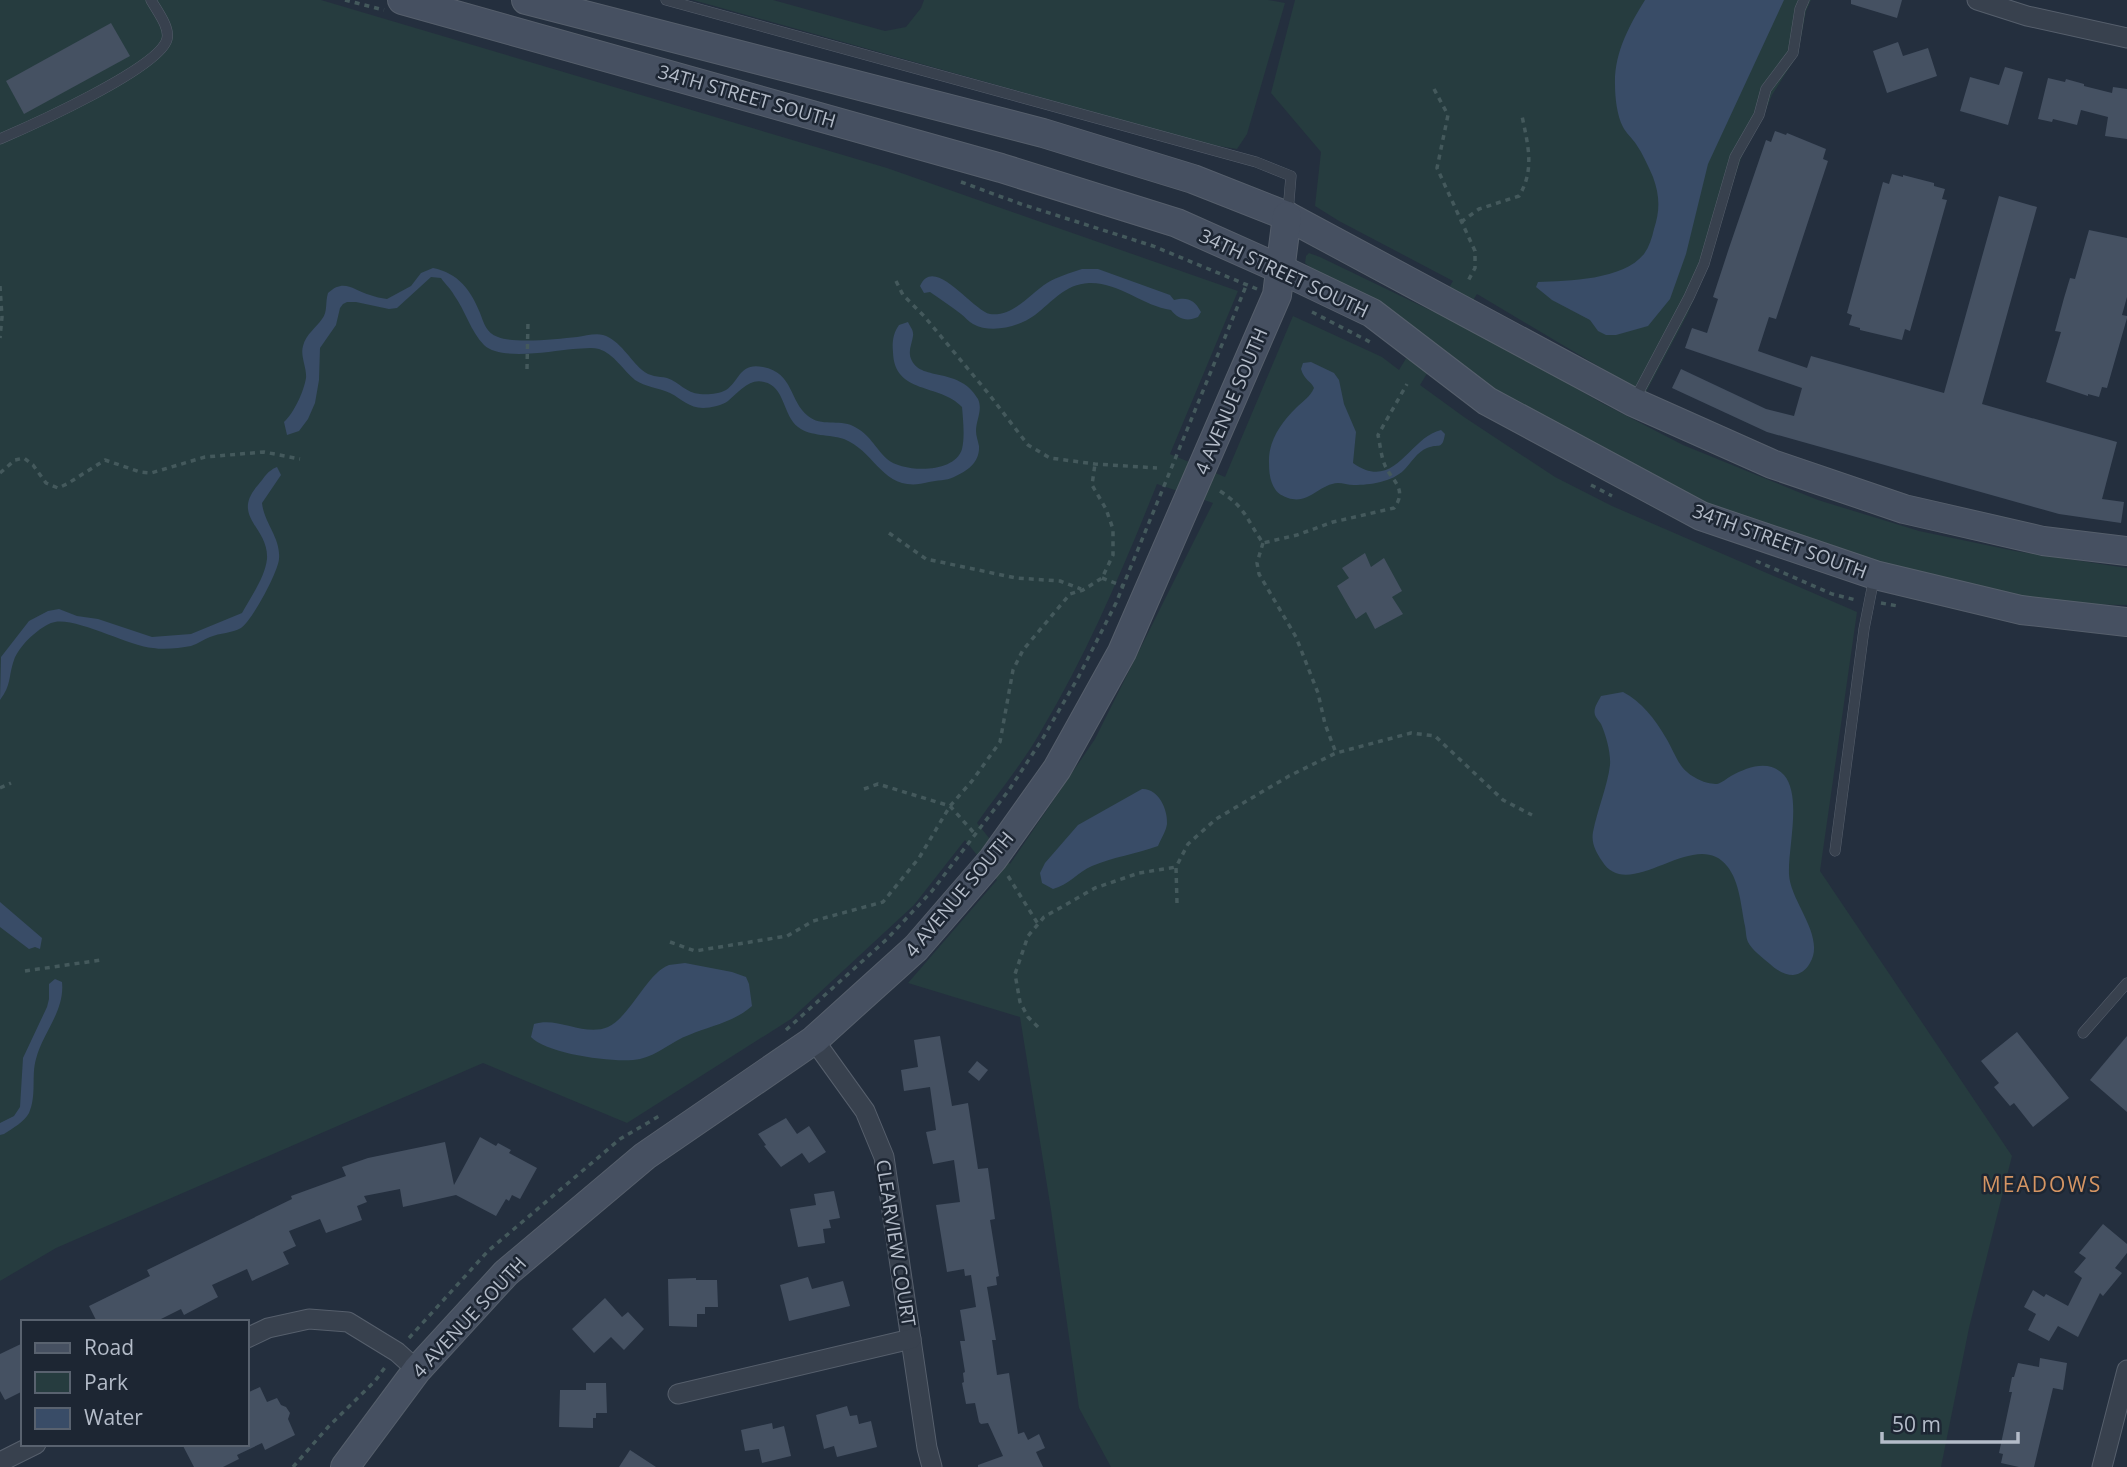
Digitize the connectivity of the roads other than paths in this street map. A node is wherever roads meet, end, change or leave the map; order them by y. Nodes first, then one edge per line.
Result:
1 (150, 0) edge
2 (402, 0) edge
3 (526, 0) edge
4 (666, 0) edge
5 (1804, 0) edge
6 (1977, 0) edge
7 (2127, 38) edge
8 (0, 139) edge
9 (1287, 216) junction
10 (1280, 269) junction
11 (1633, 402) junction
12 (2127, 551) edge
13 (1875, 575) junction
14 (2127, 622) edge
15 (1835, 851) dead end
16 (2127, 983) edge
17 (2083, 1033) dead end
18 (814, 1040) junction
19 (248, 1338) edge
20 (911, 1339) junction
21 (407, 1361) junction
22 (2127, 1370) edge
23 (678, 1394) dead end
24 (33, 1446) edge
25 (7, 1462) edge
26 (345, 1467) edge
27 (932, 1467) edge
28 (2102, 1467) edge

1 - 8 lane
2 - 10 main road, 34TH STREET SOUTH
3 - 9 main road, 34TH STREET SOUTH
4 - 9 lane
5 - 11 lane
6 - 7 street
9 - 10 main road, 4 AVENUE SOUTH
9 - 11 main road, 34TH STREET SOUTH
10 - 13 main road, 34TH STREET SOUTH
10 - 18 main road, 4 AVENUE SOUTH
11 - 12 main road, 34TH STREET SOUTH
13 - 14 main road, 34TH STREET SOUTH
13 - 15 lane
16 - 17 lane
18 - 20 street, CLEARVIEW COURT
18 - 21 main road, 4 AVENUE SOUTH
19 - 21 street
20 - 23 street, CLEARVIEW COURT
20 - 27 street, CLEARVIEW COURT
21 - 26 main road, 4 AVENUE SOUTH
22 - 28 street
24 - 25 street

